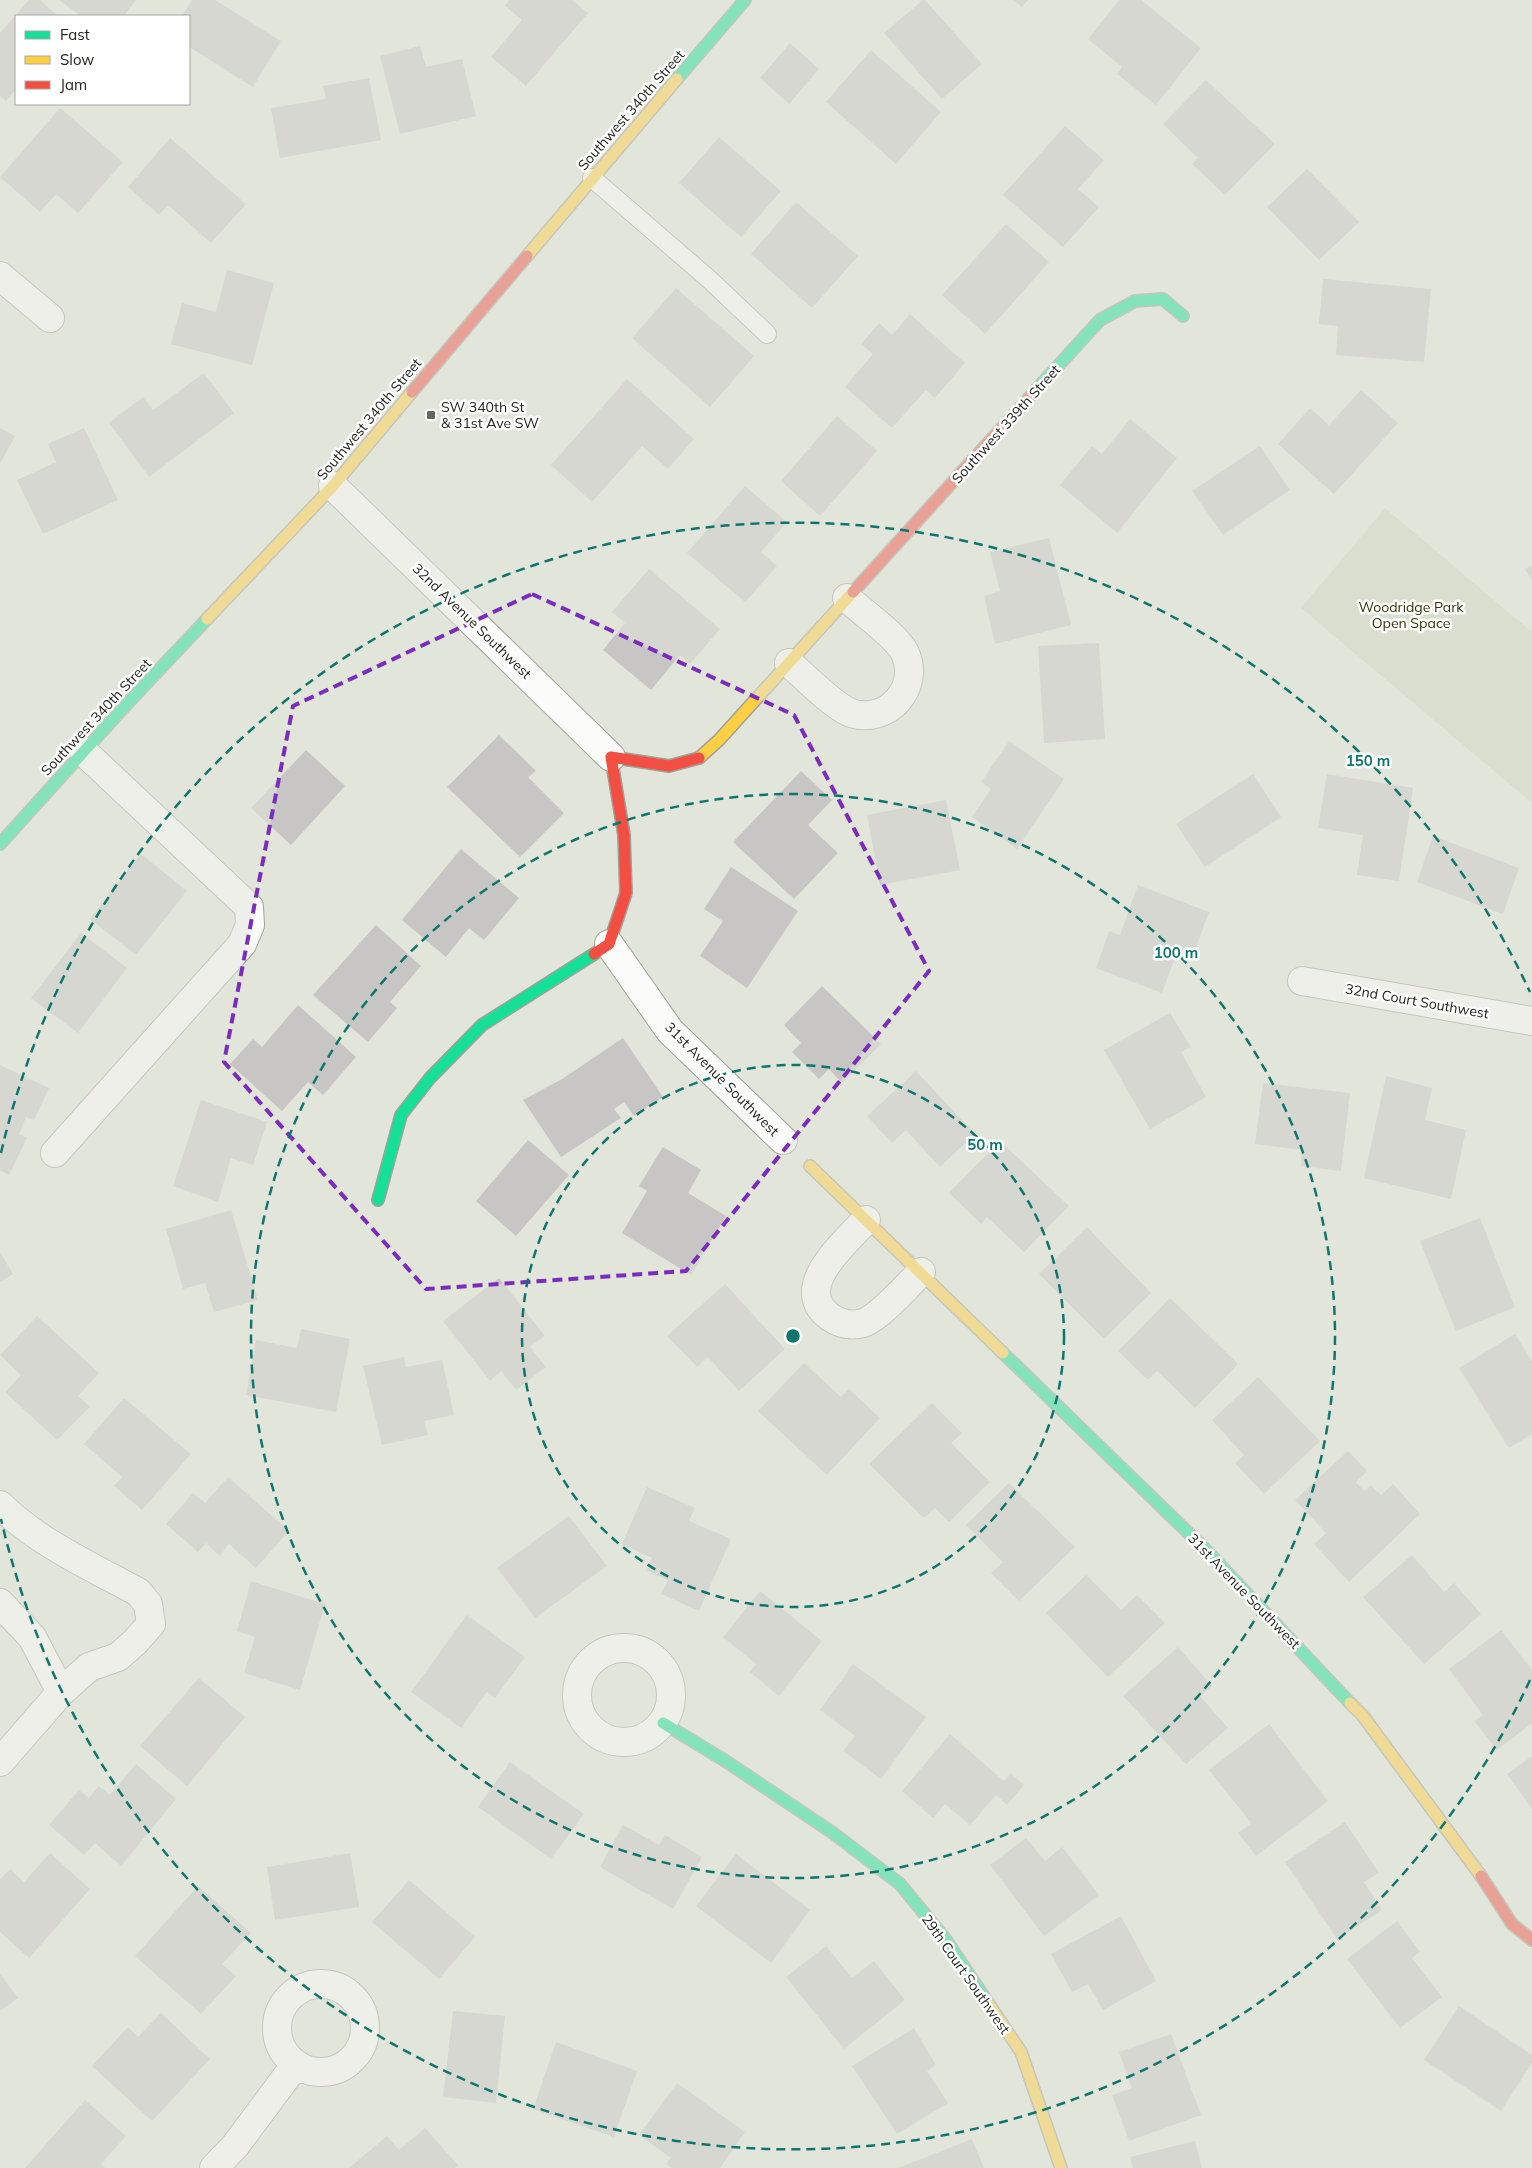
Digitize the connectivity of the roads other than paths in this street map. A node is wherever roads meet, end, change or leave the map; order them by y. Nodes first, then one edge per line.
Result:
1 (745, 0) edge
2 (592, 178) junction
3 (0, 276) edge
4 (1184, 316) dead end
5 (50, 318) dead end
6 (767, 334) dead end
7 (333, 486) junction
8 (847, 598) junction
9 (789, 663) junction
10 (84, 752) junction
11 (611, 757) junction
12 (0, 844) edge
13 (609, 944) junction
14 (1302, 981) dead end
15 (1532, 1021) edge
16 (783, 1140) dead end
17 (54, 1153) dead end
18 (810, 1166) dead end
19 (378, 1200) dead end
20 (866, 1220) junction
21 (921, 1272) junction
22 (0, 1505) edge
23 (0, 1603) edge
24 (62, 1692) junction
25 (663, 1722) dead end
26 (0, 1762) edge
27 (1532, 1940) edge
28 (296, 2064) dead end
29 (214, 2168) edge
30 (1061, 2168) edge

1 - 2 street, Southwest 340th Street
2 - 6 lane
2 - 7 street, Southwest 340th Street
3 - 5 street
4 - 8 street, Southwest 339th Street
7 - 10 street, Southwest 340th Street
7 - 11 street, 32nd Avenue Southwest
8 - 9 street, Southwest 339th Street
8 - 9 street
9 - 11 street, Southwest 339th Street
10 - 12 street, Southwest 340th Street
10 - 17 street
11 - 13 street
13 - 16 street, 31st Avenue Southwest
13 - 19 street
14 - 15 street, 32nd Court Southwest
18 - 20 street, 31st Avenue Southwest
20 - 21 street, 31st Avenue Southwest
20 - 21 street
21 - 27 street, 31st Avenue Southwest
22 - 24 street
23 - 24 street
24 - 26 street
25 - 30 street, 29th Court Southwest
28 - 29 street

